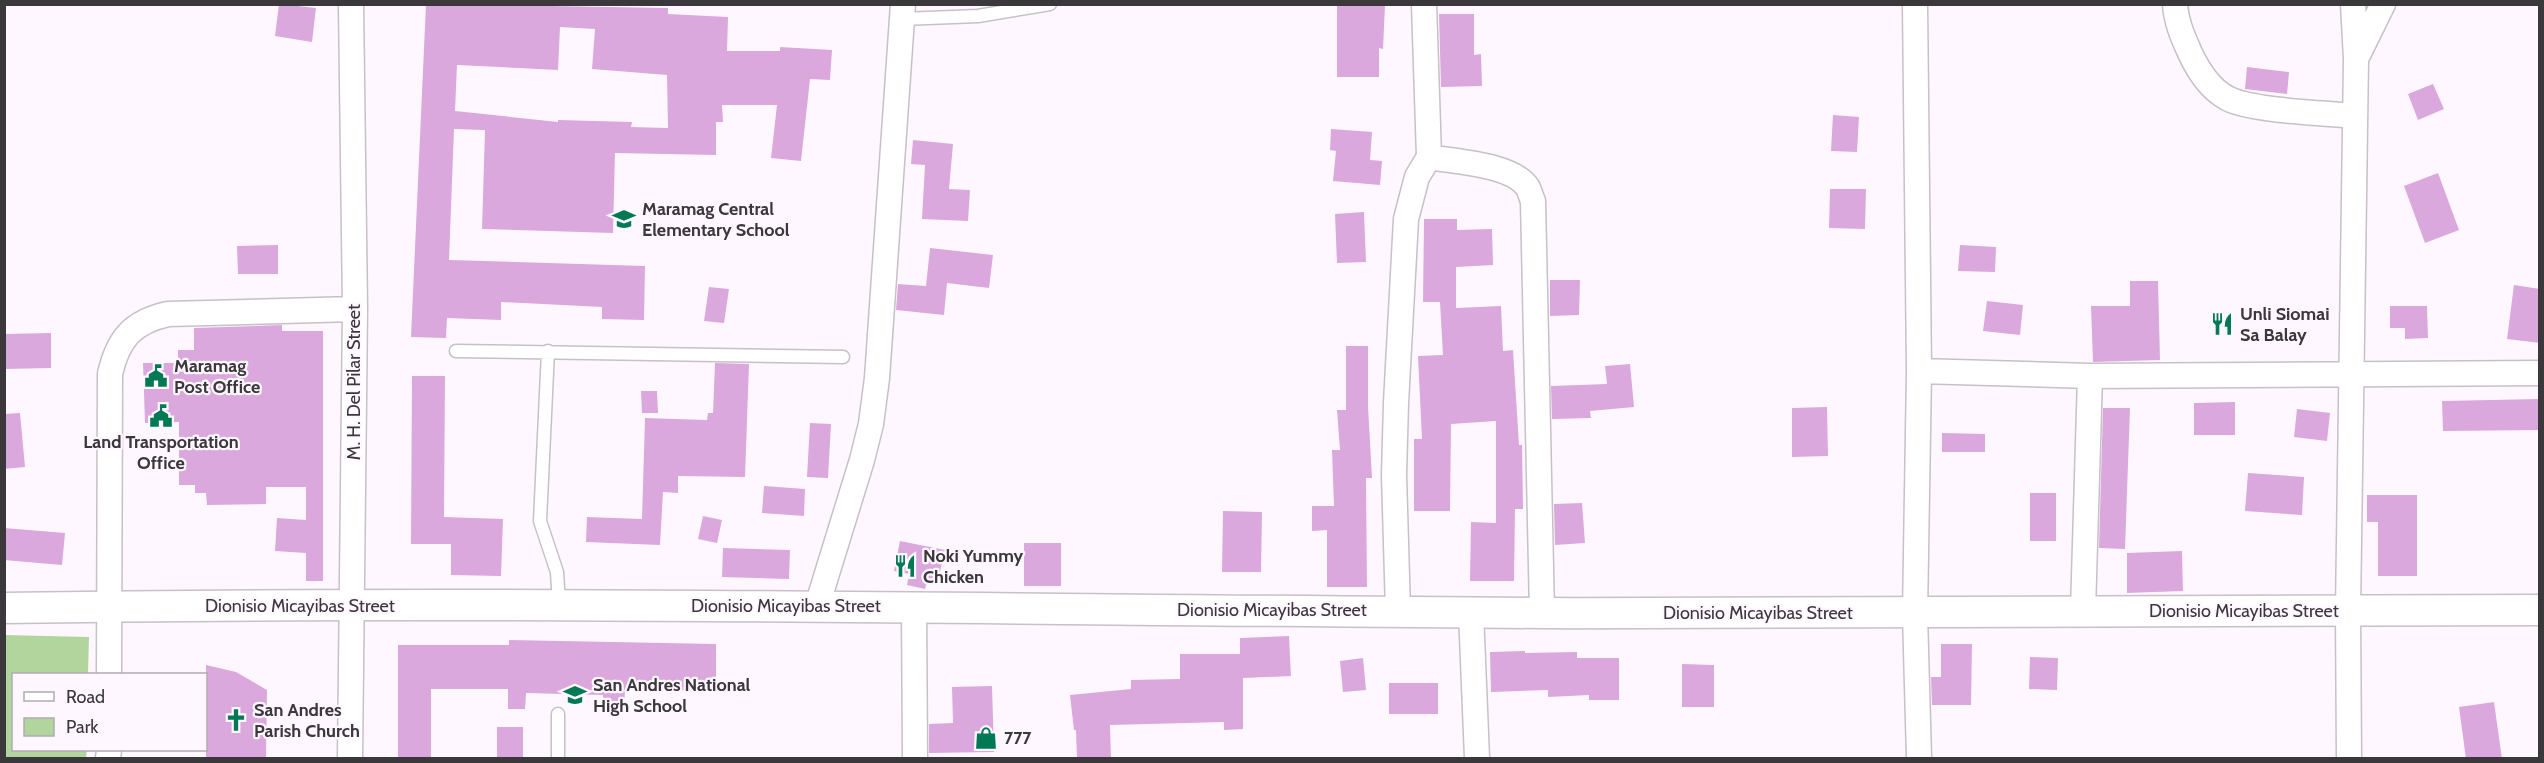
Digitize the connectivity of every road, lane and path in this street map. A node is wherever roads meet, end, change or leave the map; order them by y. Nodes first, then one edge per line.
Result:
1 (351, 4) edge
2 (1050, 4) edge
3 (1424, 4) edge
4 (1914, 4) edge
5 (2175, 4) edge
6 (2353, 4) edge
7 (2383, 4) edge
8 (902, 12) edge
9 (2356, 59) junction
10 (2355, 116) junction
11 (1429, 157) junction
12 (355, 309) junction
13 (456, 351) dead end
14 (548, 351) junction
15 (843, 357) dead end
16 (1919, 371) junction
17 (2540, 373) edge
18 (2353, 374) junction
19 (2090, 376) junction
20 (110, 606) junction
21 (352, 606) junction
22 (559, 606) junction
23 (817, 606) junction
24 (4, 608) edge
25 (914, 608) junction
26 (2348, 610) junction
27 (2540, 610) edge
28 (1398, 611) junction
29 (2083, 611) junction
30 (1471, 612) junction
31 (1542, 613) junction
32 (1915, 614) junction
33 (109, 673) edge
34 (558, 714) dead end
35 (350, 759) edge
36 (558, 759) edge
37 (915, 759) edge
38 (1477, 759) edge
39 (1919, 759) edge
40 (2349, 759) edge

1 - 12 street, M. H. Del Pilar Street
2 - 8 lane
3 - 11 street
4 - 16 street
5 - 10 street
6 - 9 street
7 - 9 street
8 - 23 street
9 - 10 street
10 - 18 street
11 - 28 street
11 - 31 street
12 - 20 street
12 - 21 street, M. H. Del Pilar Street
13 - 14 lane
14 - 15 lane
14 - 22 lane
16 - 19 street
16 - 32 street
17 - 18 street
18 - 19 street
18 - 26 street
19 - 29 street
20 - 21 street, Dionisio Micayibas Street
20 - 24 street, Dionisio Micayibas Street
20 - 33 street
21 - 22 street, Dionisio Micayibas Street
21 - 35 street, M. H. Del Pilar Street
22 - 23 street, Dionisio Micayibas Street
23 - 25 street, Dionisio Micayibas Street
25 - 28 street, Dionisio Micayibas Street
25 - 37 street
26 - 27 street, Dionisio Micayibas Street
26 - 29 street, Dionisio Micayibas Street
26 - 40 street
28 - 30 street, Dionisio Micayibas Street
29 - 32 street, Dionisio Micayibas Street
30 - 31 street, Dionisio Micayibas Street
30 - 38 street
31 - 32 street, Dionisio Micayibas Street
32 - 39 street
34 - 36 lane

